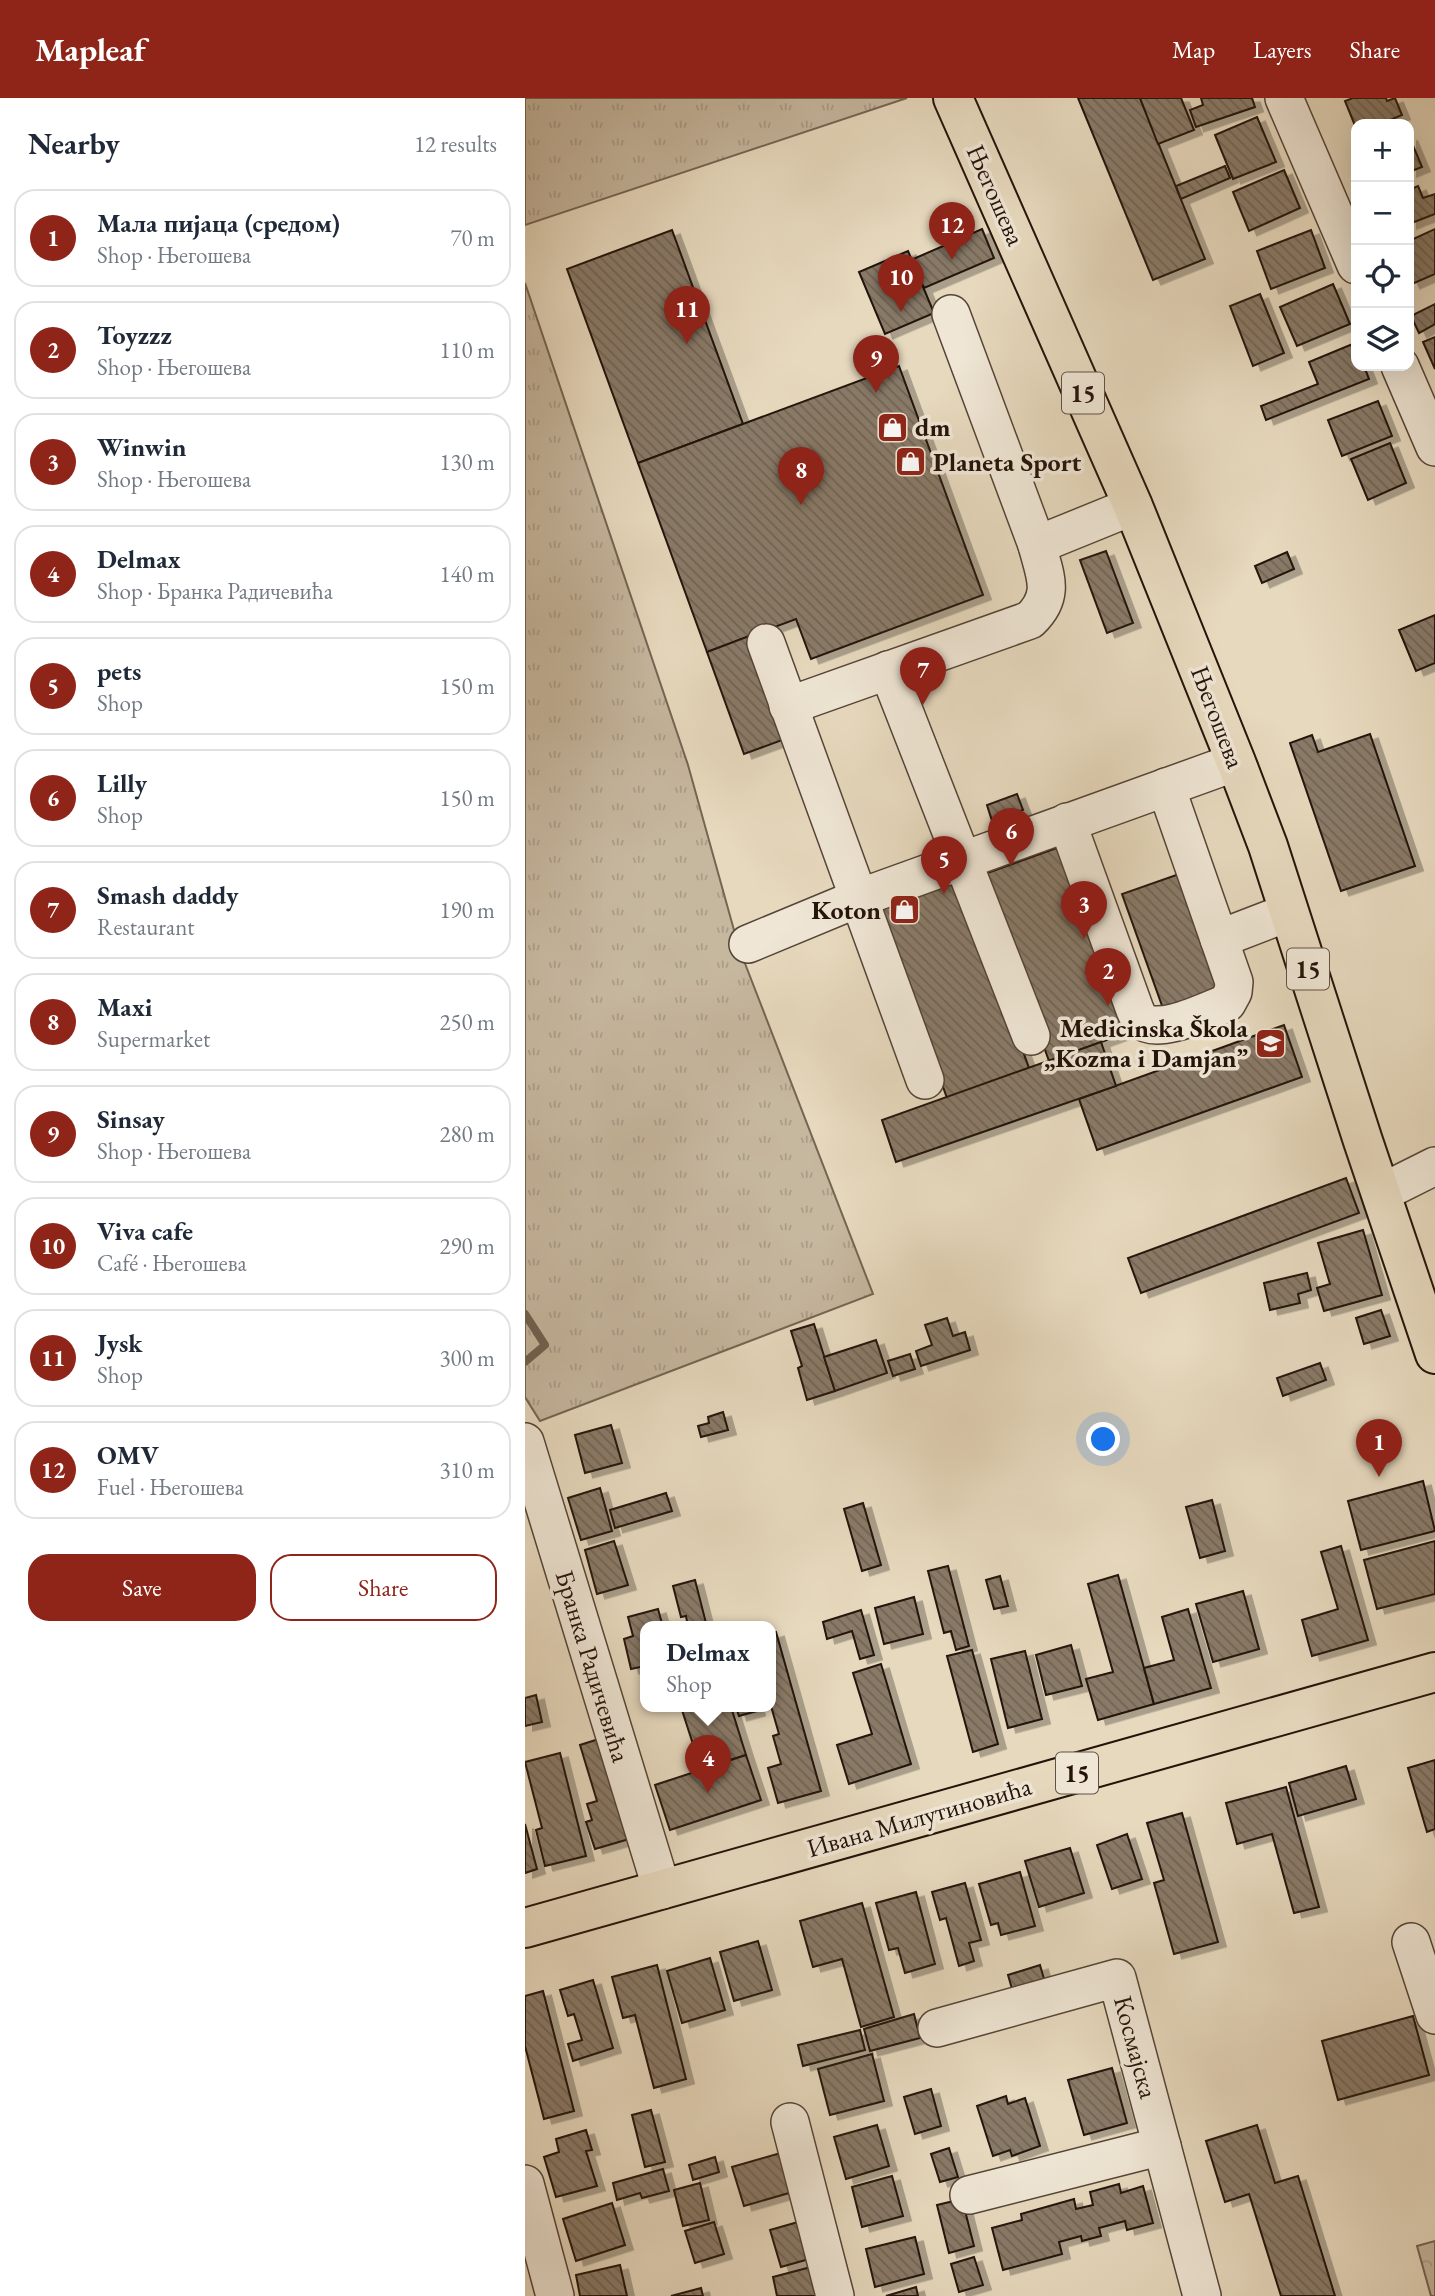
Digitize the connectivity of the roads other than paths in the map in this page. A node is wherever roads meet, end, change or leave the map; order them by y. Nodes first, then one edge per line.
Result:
1 (953, 98) edge
2 (1284, 98) edge
3 (1351, 253) edge
4 (951, 314) dead end
5 (1402, 371) edge
6 (1435, 447) edge
7 (1133, 506) junction
8 (1037, 545) junction
9 (766, 643) dead end
10 (888, 670) junction
11 (788, 706) junction
12 (1236, 762) junction
13 (1166, 787) junction
14 (1067, 822) junction
15 (963, 859) junction
16 (859, 898) junction
17 (1289, 912) junction
18 (1219, 939) junction
19 (748, 944) dead end
20 (1031, 1036) dead end
21 (925, 1080) dead end
22 (1435, 1166) edge
23 (1381, 1193) junction
24 (1435, 1354) edge
25 (525, 1442) edge
26 (1435, 1672) edge
27 (661, 1890) junction
28 (525, 1928) edge
29 (1411, 1942) dead end
30 (1435, 2015) edge
31 (937, 2028) dead end
32 (790, 2122) dead end
33 (1162, 2146) junction
34 (525, 2184) edge
35 (969, 2194) dead end
36 (555, 2296) edge
37 (835, 2296) edge
38 (1202, 2296) edge

1 - 7 main road, Његошева / 15
2 - 3 street
4 - 8 street
5 - 6 street
7 - 8 street
7 - 12 main road, Његошева / 15
8 - 10 street
9 - 11 street
10 - 11 street
10 - 15 street
11 - 16 street
12 - 13 street
12 - 17 main road, Његошева / 15
13 - 14 street
13 - 18 street
14 - 15 street
14 - 18 street
15 - 16 street
15 - 20 street
16 - 19 street
16 - 21 street
17 - 18 street
17 - 23 main road, Његошева / 15
22 - 23 street
23 - 24 main road, Његошева / 15
25 - 27 street, Бранка Радичевића
26 - 27 main road, Ивана Милутиновића / 15
27 - 28 main road, Ивана Милутиновића / 15
29 - 30 street
31 - 33 street, Космајска
32 - 37 street
33 - 35 street
33 - 38 street, Космајска
34 - 36 street

